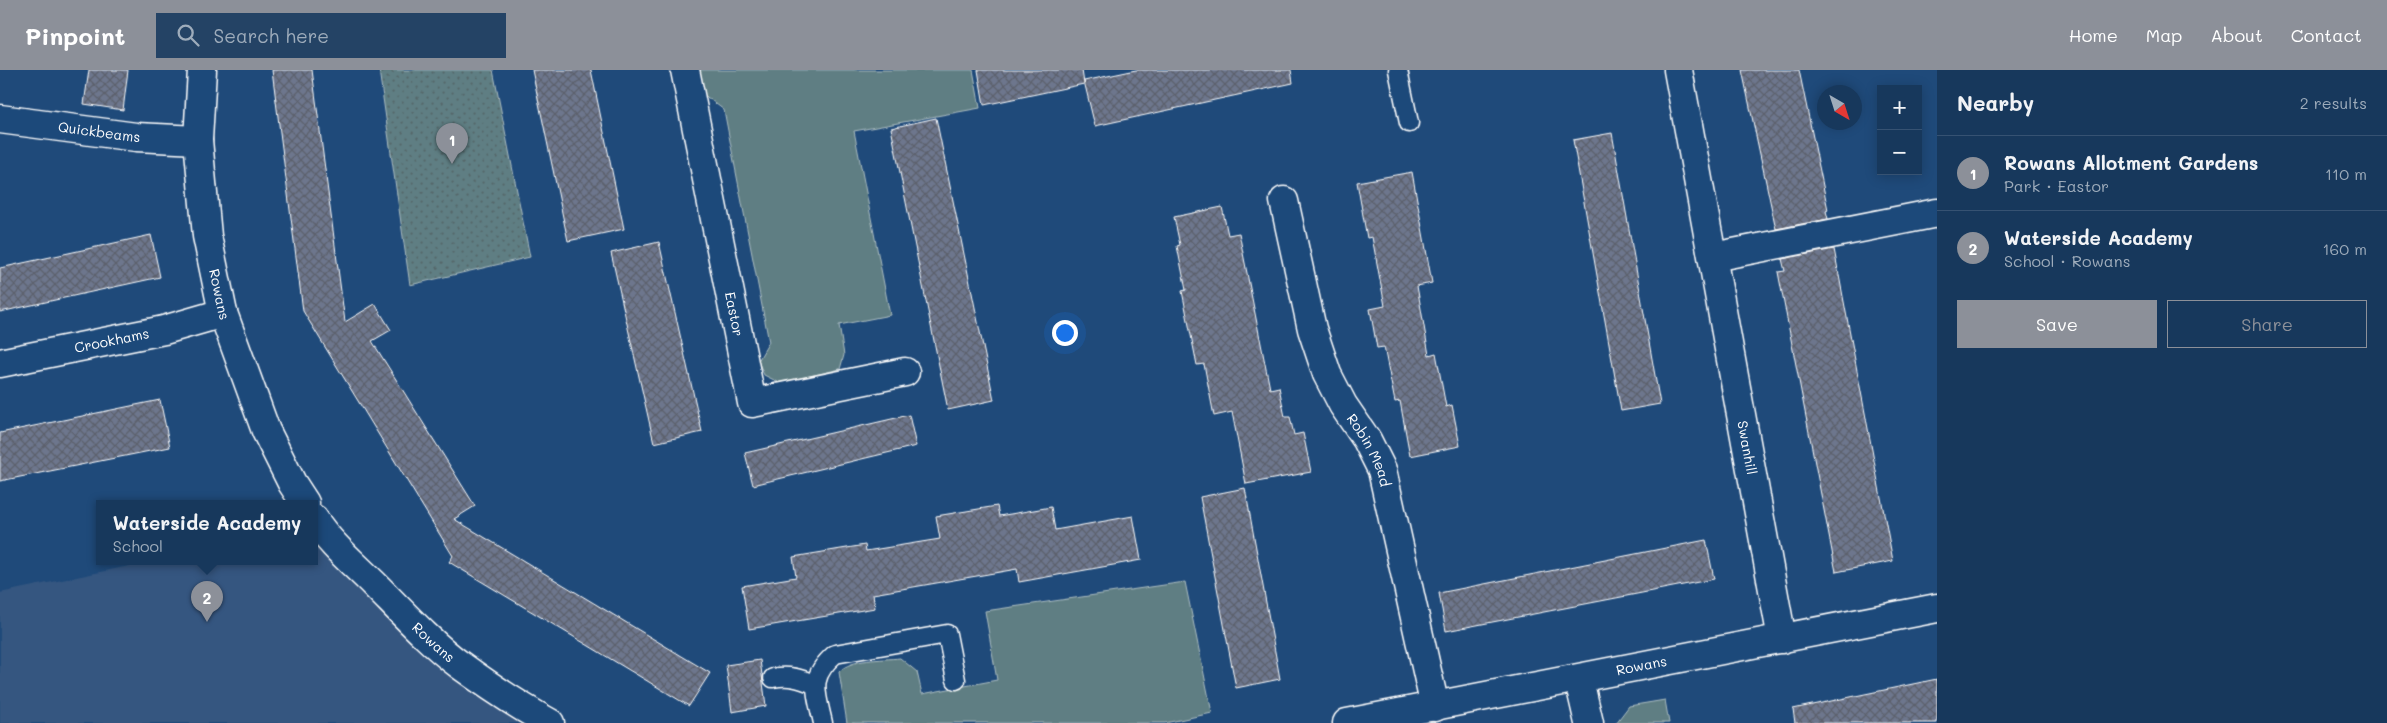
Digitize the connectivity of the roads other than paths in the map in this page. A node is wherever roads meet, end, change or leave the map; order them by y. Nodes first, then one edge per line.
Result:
1 (202, 70) edge
2 (685, 70) edge
3 (1398, 70) edge
4 (1678, 70) edge
5 (0, 119) edge
6 (1409, 123) dead end
7 (198, 140) junction
8 (1284, 201) dead end
9 (1937, 213) edge
10 (1713, 257) junction
11 (222, 313) junction
12 (0, 363) edge
13 (905, 372) dead end
14 (303, 500) edge
15 (318, 525) edge
16 (1937, 608) edge
17 (1782, 639) junction
18 (773, 678) dead end
19 (956, 680) dead end
20 (1578, 680) junction
21 (814, 684) junction
22 (1434, 707) junction
23 (550, 723) edge
24 (823, 723) edge
25 (1347, 723) edge
26 (1588, 723) edge

1 - 7 street, Rowans
2 - 13 street, Eastor
3 - 6 lane
4 - 10 street, Swanhill
5 - 7 street, Quickbeams
7 - 11 street, Rowans
8 - 22 street, Robin Mead
9 - 10 street
10 - 17 street, Swanhill
11 - 12 street, Crookhams
11 - 14 street, Rowans
15 - 23 street, Rowans
16 - 17 street, Rowans
17 - 20 street, Rowans
18 - 21 lane
19 - 21 lane
20 - 22 street, Rowans
20 - 26 street
21 - 24 lane
22 - 25 street, Rowans

